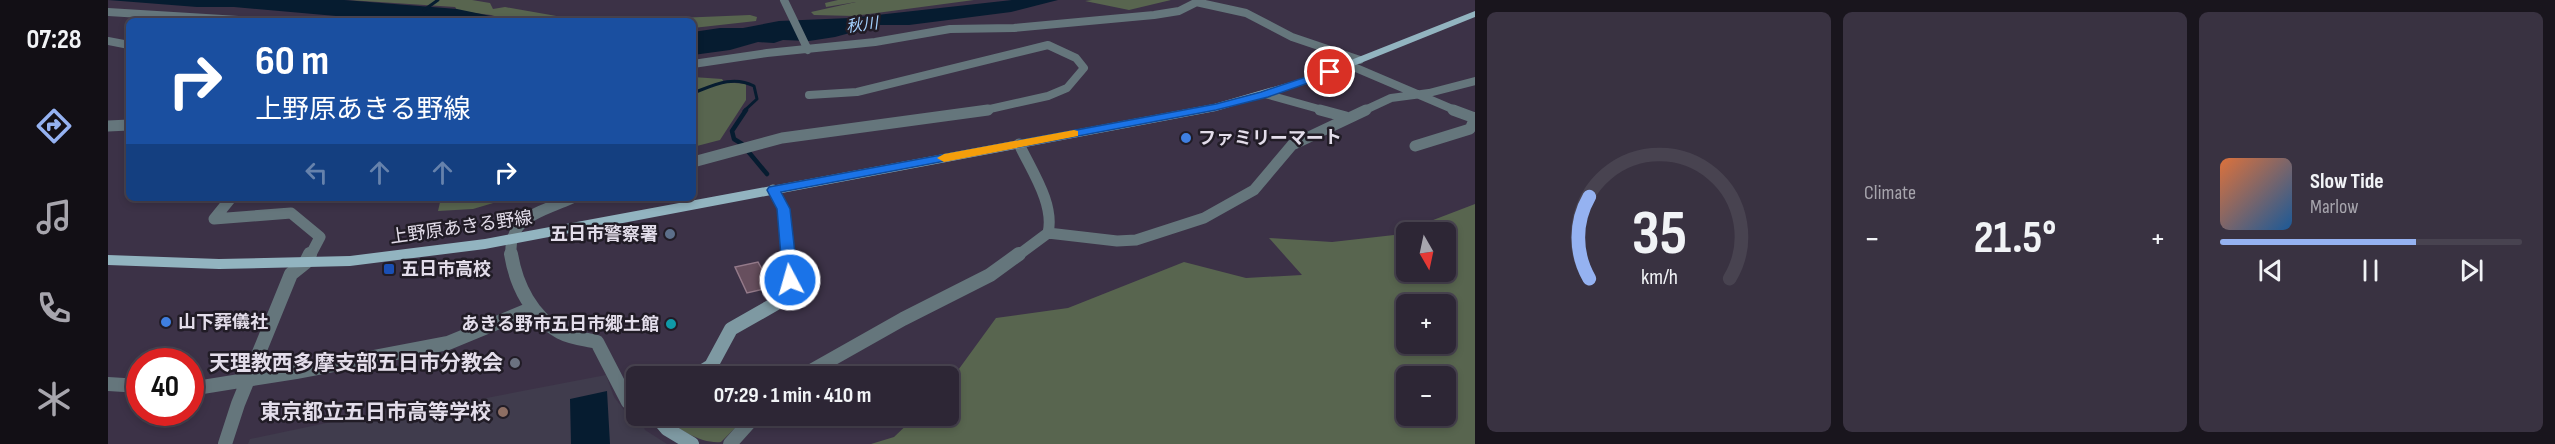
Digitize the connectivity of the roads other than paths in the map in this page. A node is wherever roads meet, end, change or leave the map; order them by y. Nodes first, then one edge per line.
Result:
1 (784, 0) edge
2 (1198, 1) edge
3 (108, 12) edge
4 (1475, 14) edge
5 (206, 18) edge
6 (1070, 23) junction
7 (108, 41) edge
8 (126, 44) edge
9 (1048, 45) junction
10 (807, 48) junction
11 (1355, 63) junction
12 (696, 64) edge
13 (1475, 81) edge
14 (1264, 94) junction
15 (809, 95) dead end
16 (1416, 95) junction
17 (1346, 117) junction
18 (1475, 118) edge
19 (126, 125) edge
20 (108, 126) edge
21 (1019, 144) junction
22 (1415, 146) dead end
23 (696, 161) edge
24 (773, 190) junction
25 (229, 201) edge
26 (566, 201) edge
27 (1048, 233) junction
28 (510, 240) junction
29 (108, 260) edge
30 (306, 262) junction
31 (533, 308) junction
32 (711, 366) edge
33 (820, 366) edge
34 (248, 379) junction
35 (108, 384) edge
36 (126, 385) edge
37 (204, 387) edge
38 (626, 398) edge
39 (665, 426) edge
40 (746, 426) edge
41 (225, 444) edge
42 (692, 444) edge
43 (730, 444) edge

1 - 10 street
2 - 6 street
2 - 11 street
3 - 5 street
4 - 11 main road, 上野原あきる野線
6 - 9 street
6 - 10 street
7 - 8 street
9 - 15 street
9 - 23 street
10 - 12 street
11 - 14 main road, 上野原あきる野線
11 - 16 street
13 - 16 street
14 - 17 street
14 - 21 main road, 上野原あきる野線
16 - 17 street
16 - 18 street
17 - 27 street
18 - 22 street
19 - 20 street
21 - 24 main road, 上野原あきる野線
21 - 27 street
24 - 28 main road, 上野原あきる野線
24 - 32 street
25 - 30 street
26 - 28 street
27 - 33 street
28 - 30 main road, 上野原あきる野線
28 - 31 street
29 - 30 main road, 上野原あきる野線
30 - 34 street
31 - 34 street
31 - 38 street
34 - 37 street
34 - 41 street
35 - 36 street
39 - 42 street
40 - 43 street

